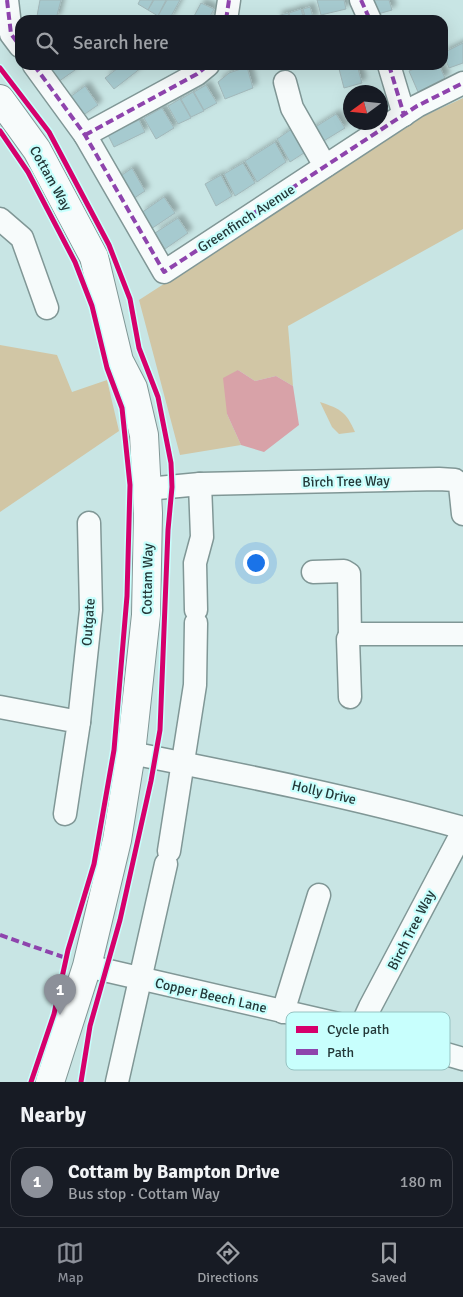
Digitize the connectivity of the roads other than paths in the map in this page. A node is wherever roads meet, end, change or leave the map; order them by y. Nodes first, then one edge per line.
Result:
1 (7, 0) edge
2 (229, 0) edge
3 (361, 0) edge
4 (227, 15) edge
5 (368, 15) edge
6 (15, 39) edge
7 (38, 70) edge
8 (202, 70) edge
9 (390, 70) edge
10 (285, 82) dead end
11 (463, 83) edge
12 (0, 100) edge
13 (404, 115) junction
14 (85, 135) junction
15 (325, 166) junction
16 (0, 219) edge
17 (47, 308) dead end
18 (200, 484) junction
19 (147, 489) junction
20 (463, 514) edge
21 (89, 523) dead end
22 (313, 572) dead end
23 (463, 634) edge
24 (350, 636) junction
25 (350, 697) dead end
26 (0, 708) edge
27 (79, 722) junction
28 (131, 753) junction
29 (184, 763) junction
30 (64, 814) dead end
31 (463, 829) edge
32 (319, 895) dead end
33 (87, 966) junction
34 (140, 978) junction
35 (283, 1012) junction
36 (368, 1012) edge
37 (286, 1013) edge
38 (450, 1055) edge
39 (463, 1059) edge
40 (50, 1082) edge
41 (117, 1082) edge

1 - 6 street
2 - 4 street
3 - 5 street
7 - 14 street, Greenfinch Avenue
8 - 14 street
9 - 13 street
10 - 15 street
11 - 13 street, Greenfinch Avenue
12 - 19 main road, Cottam Way
13 - 15 street, Greenfinch Avenue
14 - 15 street, Greenfinch Avenue
16 - 17 street
18 - 19 street, Birch Tree Way
18 - 20 street, Birch Tree Way
18 - 29 street
19 - 28 main road, Cottam Way
21 - 27 street, Outgate
22 - 24 street
23 - 24 street
24 - 25 street
26 - 27 street
27 - 30 street, Outgate
28 - 29 street, Holly Drive
28 - 33 main road, Cottam Way
29 - 31 street, Holly Drive
29 - 34 street, Copper Beech Lane
31 - 36 street, Birch Tree Way
32 - 35 street, Copper Beech Lane
33 - 34 street, Copper Beech Lane
33 - 40 main road, Cottam Way
34 - 35 street, Copper Beech Lane
34 - 41 street, Copper Beech Lane
35 - 37 street, Copper Beech Lane
38 - 39 street, Copper Beech Lane

